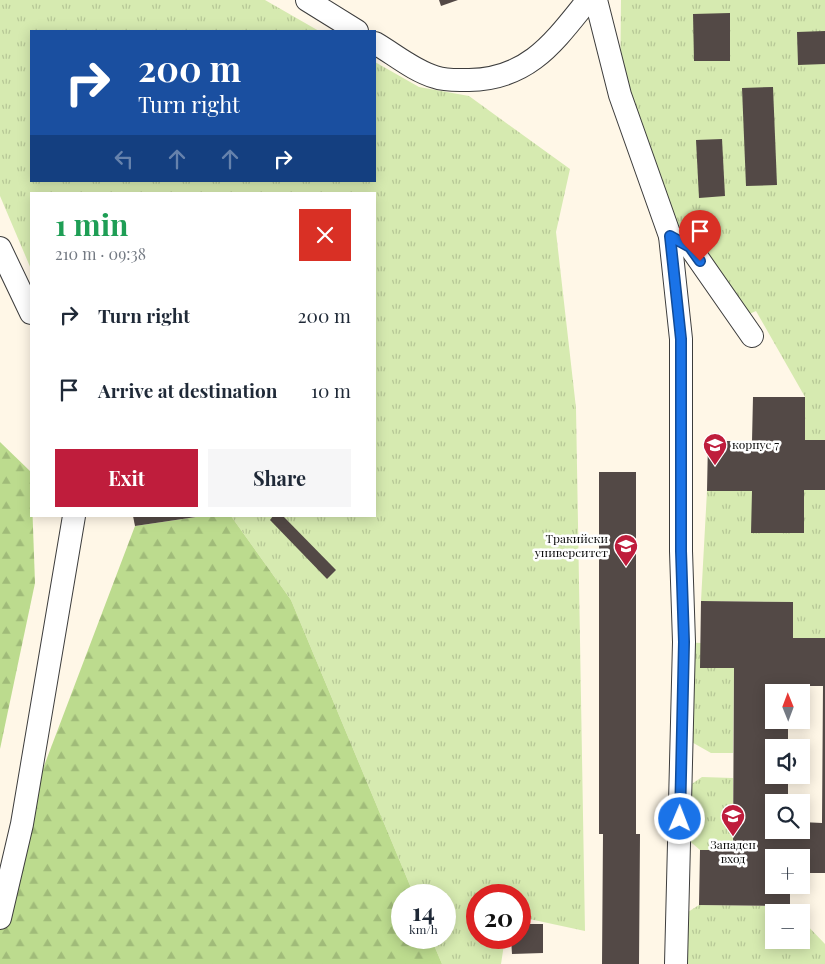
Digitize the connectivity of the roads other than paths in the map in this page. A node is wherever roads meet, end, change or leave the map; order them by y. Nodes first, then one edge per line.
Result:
1 (307, 0) edge
2 (588, 0) edge
3 (596, 0) edge
4 (355, 30) edge
5 (376, 44) edge
6 (670, 236) junction
7 (0, 248) edge
8 (30, 311) edge
9 (752, 336) dead end
10 (74, 517) edge
11 (0, 918) edge
12 (676, 964) edge

1 - 4 street
2 - 5 street
3 - 6 street
6 - 9 street
6 - 12 street
7 - 8 street
10 - 11 street

